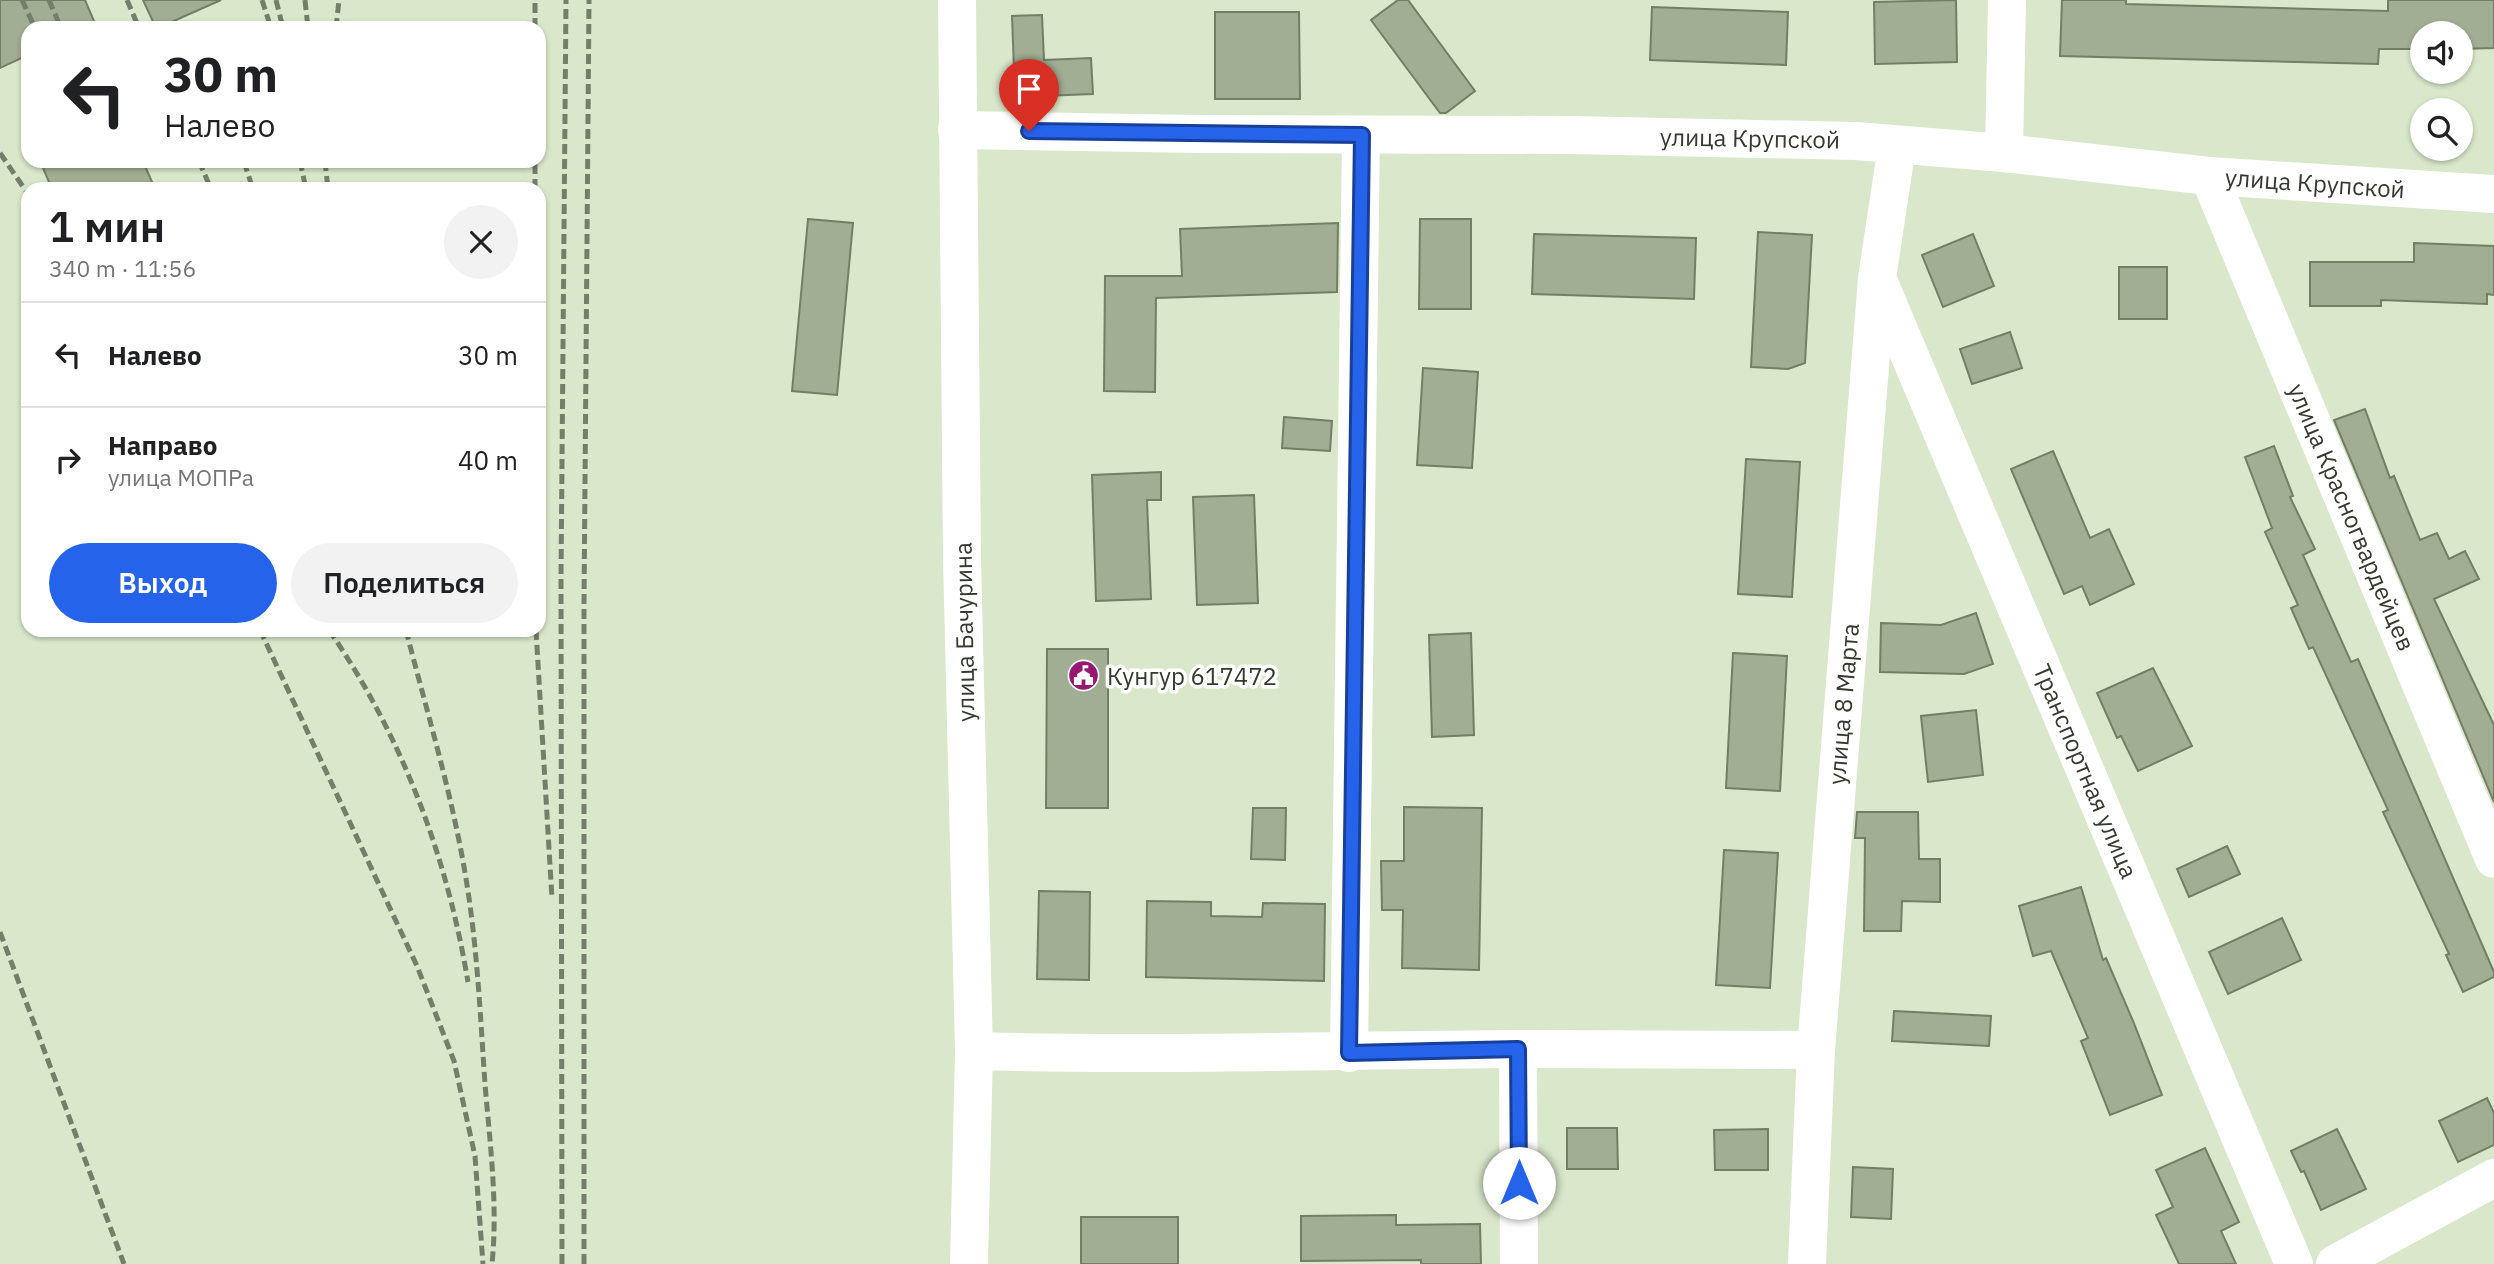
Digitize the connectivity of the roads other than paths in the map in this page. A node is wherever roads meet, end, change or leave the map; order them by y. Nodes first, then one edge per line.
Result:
1 (957, 0) edge
2 (2007, 0) edge
3 (957, 130) junction
4 (1362, 135) junction
5 (1897, 146) junction
6 (2004, 153) junction
7 (2209, 176) junction
8 (2494, 194) edge
9 (1877, 278) junction
10 (2494, 859) edge
11 (1518, 1049) junction
12 (1816, 1050) junction
13 (974, 1051) junction
14 (1349, 1053) junction
15 (2494, 1178) edge
16 (969, 1264) edge
17 (1520, 1264) edge
18 (1807, 1264) edge
19 (2294, 1264) edge
20 (2335, 1264) edge

1 - 3 street, улица Бачурина
2 - 6 street
3 - 4 street, улица Крупской
3 - 13 street, улица Бачурина
4 - 5 street, улица Крупской
4 - 14 street
5 - 6 street, улица Крупской
5 - 9 street, улица 8 Марта
6 - 7 street, улица Крупской
7 - 8 street, улица Крупской
7 - 10 street, улица Красногвардейцев
9 - 12 street, улица 8 Марта
9 - 19 street, Транспортная улица
11 - 12 street
11 - 14 street
11 - 17 street
12 - 18 street, улица 8 Марта
13 - 14 street
13 - 16 street, улица Бачурина
15 - 20 street

